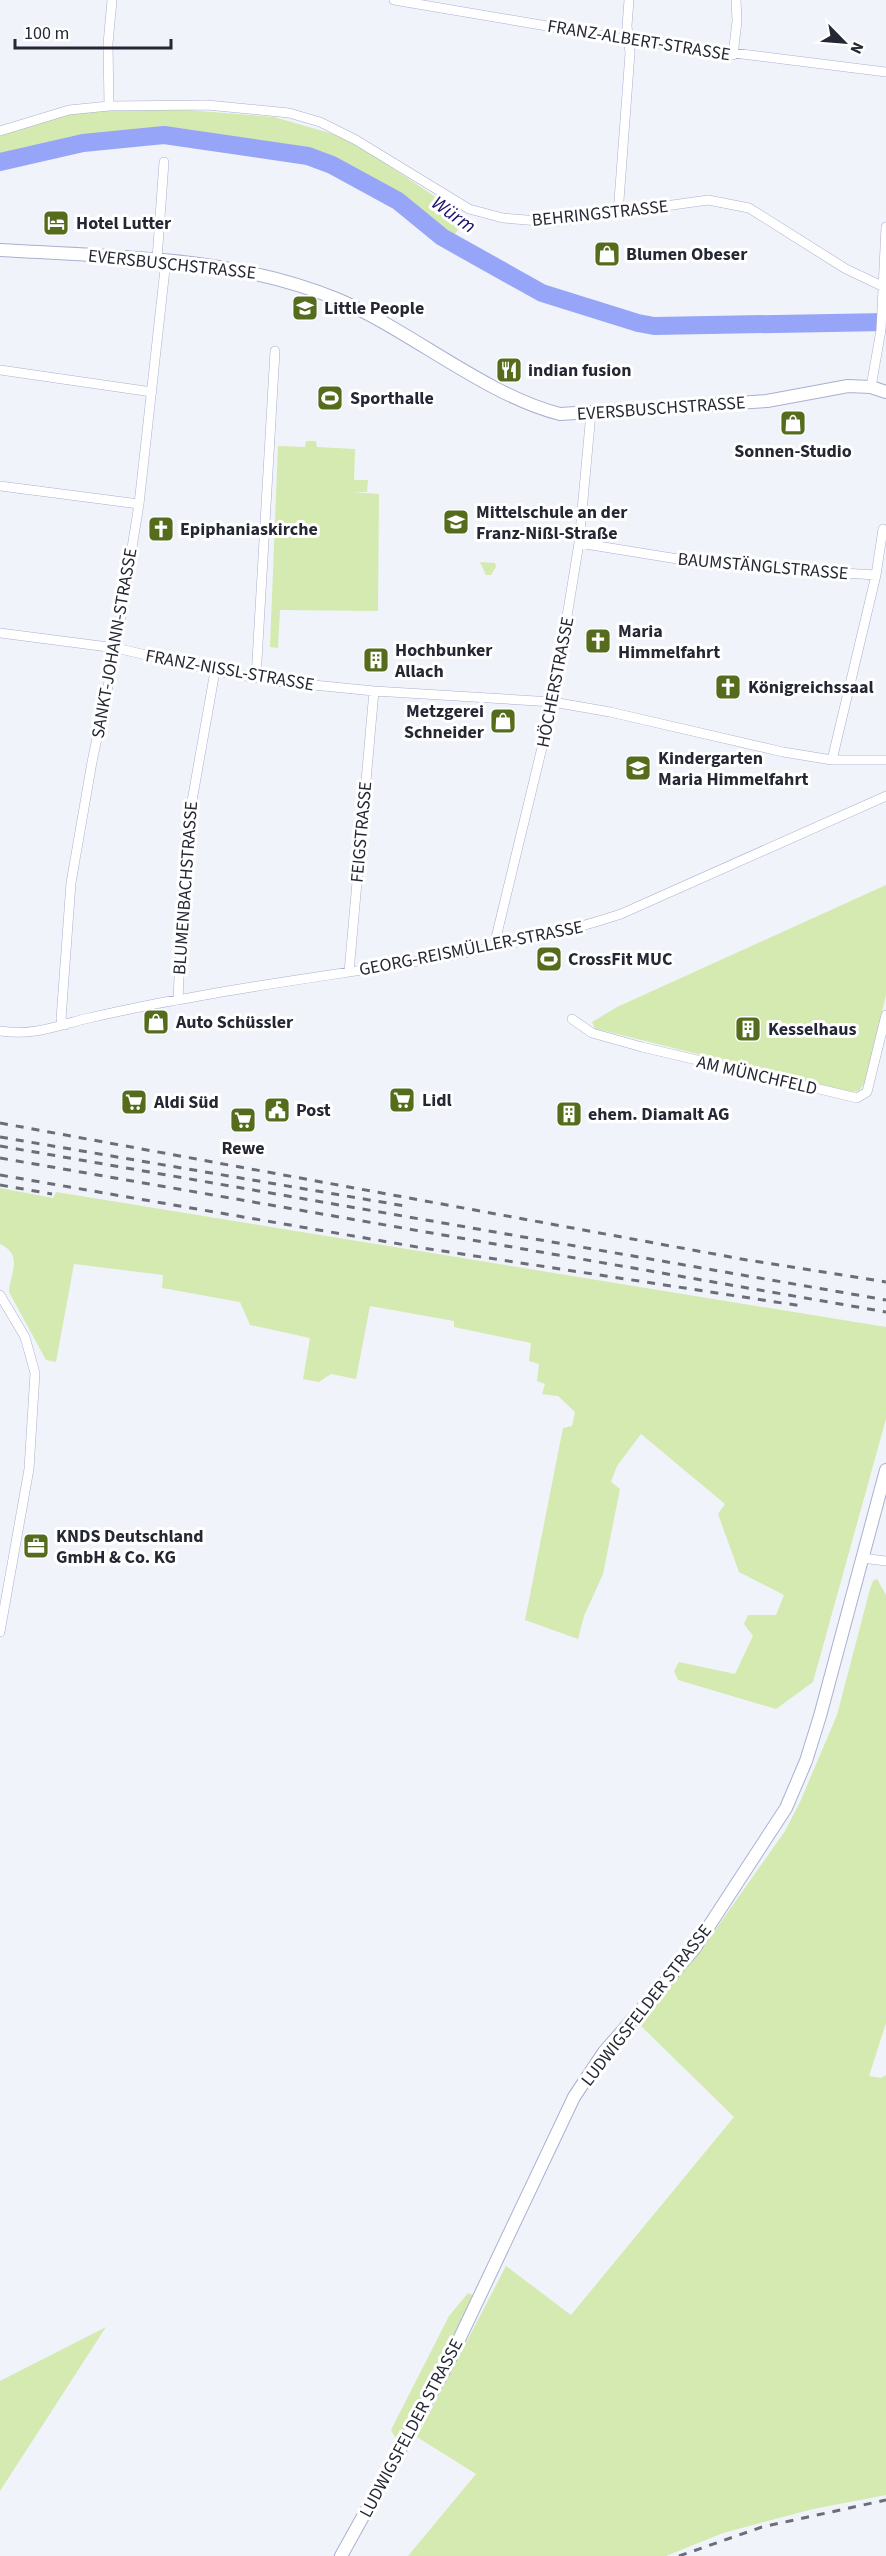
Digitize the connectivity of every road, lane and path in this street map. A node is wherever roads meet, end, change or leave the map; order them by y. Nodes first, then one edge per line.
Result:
1 (112, 0) edge
2 (394, 0) edge
3 (468, 0) edge
4 (629, 0) edge
5 (736, 0) edge
6 (466, 11) junction
7 (629, 40) junction
8 (733, 55) junction
9 (886, 72) edge
10 (109, 106) junction
11 (0, 131) edge
12 (164, 162) dead end
13 (618, 214) junction
14 (886, 227) edge
15 (0, 250) edge
16 (162, 260) junction
17 (886, 260) edge
18 (884, 287) junction
19 (275, 351) dead end
20 (0, 370) edge
21 (871, 387) junction
22 (152, 392) junction
23 (886, 392) edge
24 (591, 413) junction
25 (0, 486) edge
26 (139, 504) junction
27 (883, 530) dead end
28 (579, 543) junction
29 (876, 575) junction
30 (0, 633) edge
31 (116, 648) junction
32 (215, 671) junction
33 (256, 678) junction
34 (374, 691) junction
35 (553, 702) junction
36 (832, 760) junction
37 (886, 760) edge
38 (886, 796) edge
39 (494, 946) junction
40 (349, 972) junction
41 (178, 999) junction
42 (886, 1015) edge
43 (572, 1019) dead end
44 (65, 1024) junction
45 (0, 1031) edge
46 (0, 1295) edge
47 (886, 1470) edge
48 (862, 1558) junction
49 (886, 1561) edge
50 (0, 1632) edge
51 (341, 2556) edge

1 - 10 street
2 - 6 street, FRANZ-ALBERT-STRASSE
3 - 6 street
4 - 7 street
5 - 8 street
6 - 7 street, FRANZ-ALBERT-STRASSE
7 - 8 street, FRANZ-ALBERT-STRASSE
7 - 13 street
8 - 9 street, FRANZ-ALBERT-STRASSE
10 - 11 street, BEHRINGSTRASSE
10 - 13 street, BEHRINGSTRASSE
12 - 16 street, SANKT-JOHANN-STRASSE
13 - 18 street, BEHRINGSTRASSE
14 - 17 street
15 - 16 street, EVERSBUSCHSTRASSE
16 - 22 street, SANKT-JOHANN-STRASSE
16 - 24 street, EVERSBUSCHSTRASSE
17 - 18 street
18 - 21 street
19 - 33 street
20 - 22 street
21 - 23 street, EVERSBUSCHSTRASSE
21 - 24 street, EVERSBUSCHSTRASSE
22 - 26 street, SANKT-JOHANN-STRASSE
24 - 28 street, HÖCHERSTRASSE
25 - 26 street
26 - 31 street, SANKT-JOHANN-STRASSE
27 - 29 street
28 - 29 street, BAUMSTÄNGLSTRASSE
28 - 35 street, HÖCHERSTRASSE
29 - 36 street
30 - 31 street, FRANZ-NISSL-STRASSE
31 - 32 street, FRANZ-NISSL-STRASSE
31 - 44 street, SANKT-JOHANN-STRASSE
32 - 33 street, FRANZ-NISSL-STRASSE
32 - 41 street, BLUMENBACHSTRASSE
33 - 34 street, FRANZ-NISSL-STRASSE
34 - 35 street, FRANZ-NISSL-STRASSE
34 - 40 street, FEIGSTRASSE
35 - 36 street, FRANZ-NISSL-STRASSE
35 - 39 street, HÖCHERSTRASSE
36 - 37 street, FRANZ-NISSL-STRASSE
38 - 39 street, GEORG-REISMÜLLER-STRASSE
39 - 40 street, GEORG-REISMÜLLER-STRASSE
40 - 41 street, GEORG-REISMÜLLER-STRASSE
41 - 44 street, GEORG-REISMÜLLER-STRASSE
42 - 43 street, AM MÜNCHFELD
44 - 45 street, GEORG-REISMÜLLER-STRASSE
46 - 50 street
47 - 48 street, LUDWIGSFELDER STRASSE
48 - 49 street
48 - 51 street, LUDWIGSFELDER STRASSE

